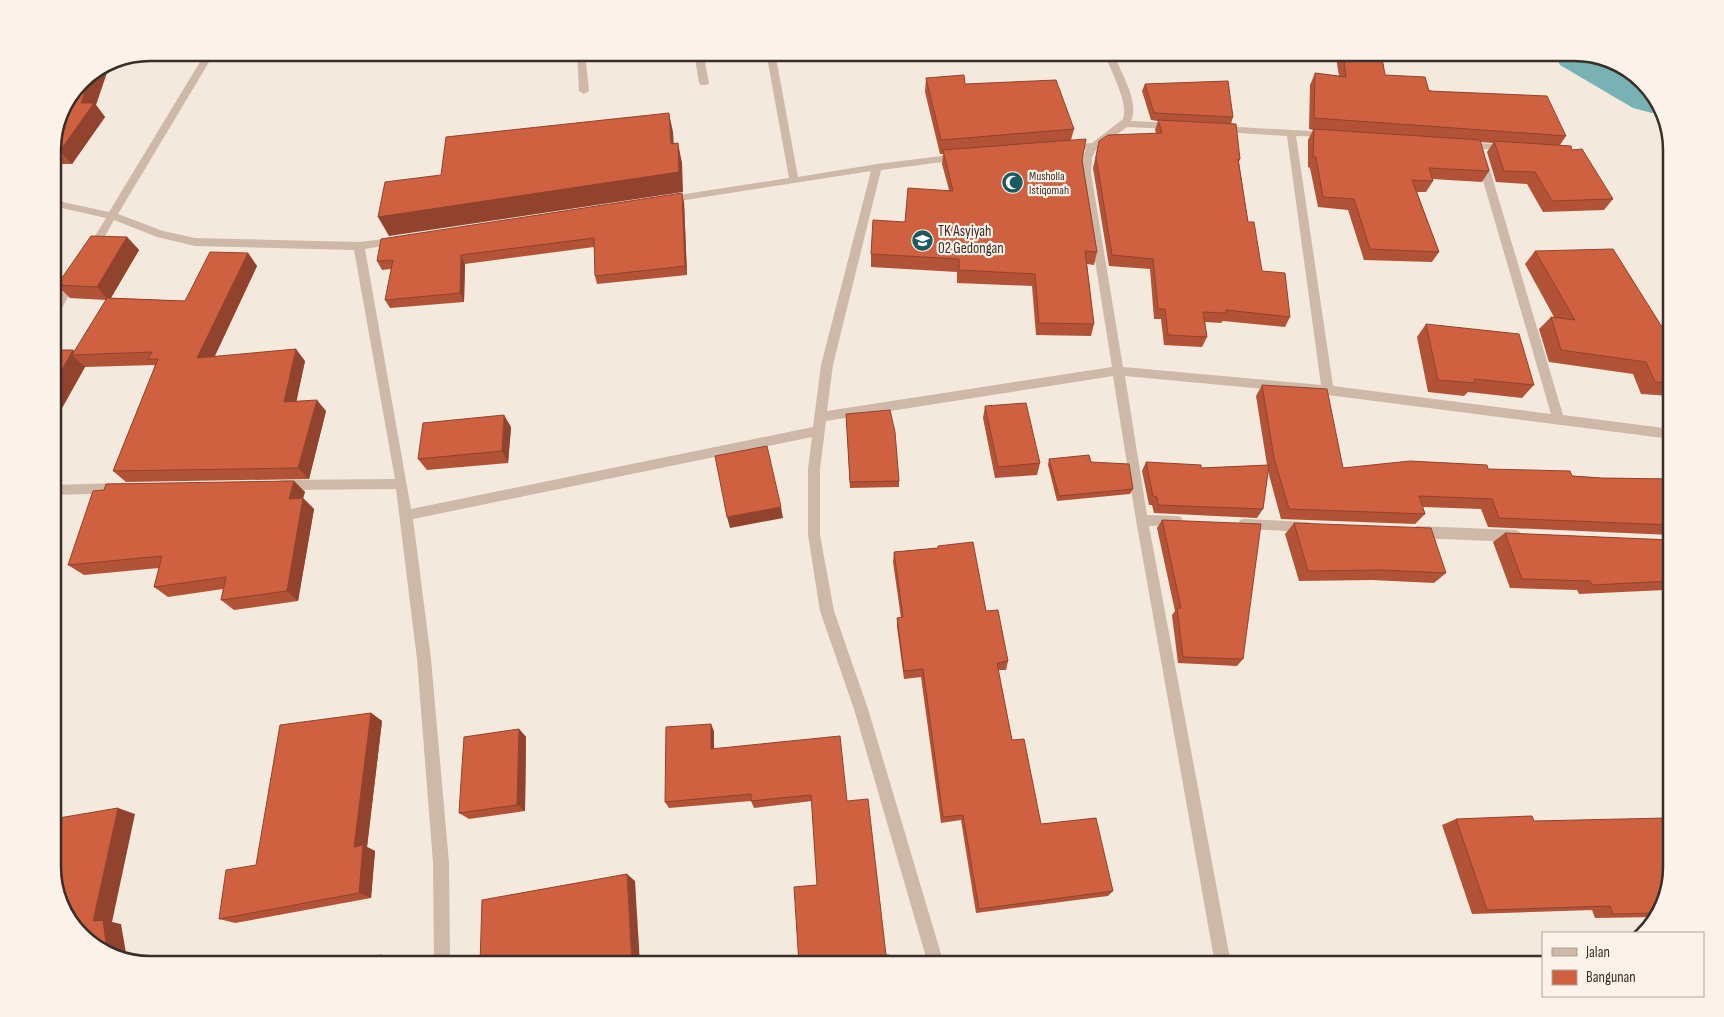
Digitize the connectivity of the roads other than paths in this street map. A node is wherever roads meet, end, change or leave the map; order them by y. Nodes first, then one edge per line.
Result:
1 (206, 61) edge
2 (582, 61) edge
3 (700, 61) edge
4 (772, 61) edge
5 (1111, 61) edge
6 (704, 83) dead end
7 (584, 91) dead end
8 (1125, 124) junction
9 (1184, 127) edge
10 (1213, 129) edge
11 (1291, 133) junction
12 (1340, 136) edge
13 (1458, 144) edge
14 (1093, 146) junction
15 (1478, 146) junction
16 (1056, 149) edge
17 (1518, 149) edge
18 (966, 156) edge
19 (877, 167) junction
20 (794, 181) junction
21 (659, 201) edge
22 (61, 205) edge
23 (113, 216) junction
24 (407, 239) edge
25 (359, 246) junction
26 (88, 257) edge
27 (78, 273) edge
28 (61, 300) edge
29 (1118, 371) junction
30 (1328, 390) junction
31 (820, 417) junction
32 (1558, 419) junction
33 (818, 431) junction
34 (1663, 433) edge
35 (402, 484) junction
36 (267, 486) edge
37 (132, 488) edge
38 (61, 490) edge
39 (406, 515) junction
40 (1142, 520) junction
41 (1191, 522) edge
42 (1230, 524) edge
43 (1318, 528) edge
44 (1407, 531) edge
45 (1524, 536) edge
46 (442, 956) edge
47 (934, 956) edge
48 (1222, 956) edge

1 - 23 street
2 - 7 street
3 - 6 street
4 - 20 street
5 - 8 street
8 - 9 street
8 - 14 street
10 - 11 street
11 - 12 street
11 - 30 street
13 - 15 street
14 - 16 street
14 - 29 street
15 - 17 street
15 - 32 street
18 - 19 street
19 - 20 street
19 - 31 street
20 - 21 street
22 - 23 street
23 - 25 street
23 - 26 street
24 - 25 street
25 - 35 street
27 - 28 street
29 - 30 street
29 - 31 street
29 - 40 street
30 - 32 street
31 - 33 street
32 - 34 street
33 - 39 street
33 - 47 street
35 - 36 street
35 - 39 street
37 - 38 street
39 - 46 street
40 - 41 street
40 - 48 street
42 - 43 street
44 - 45 street

